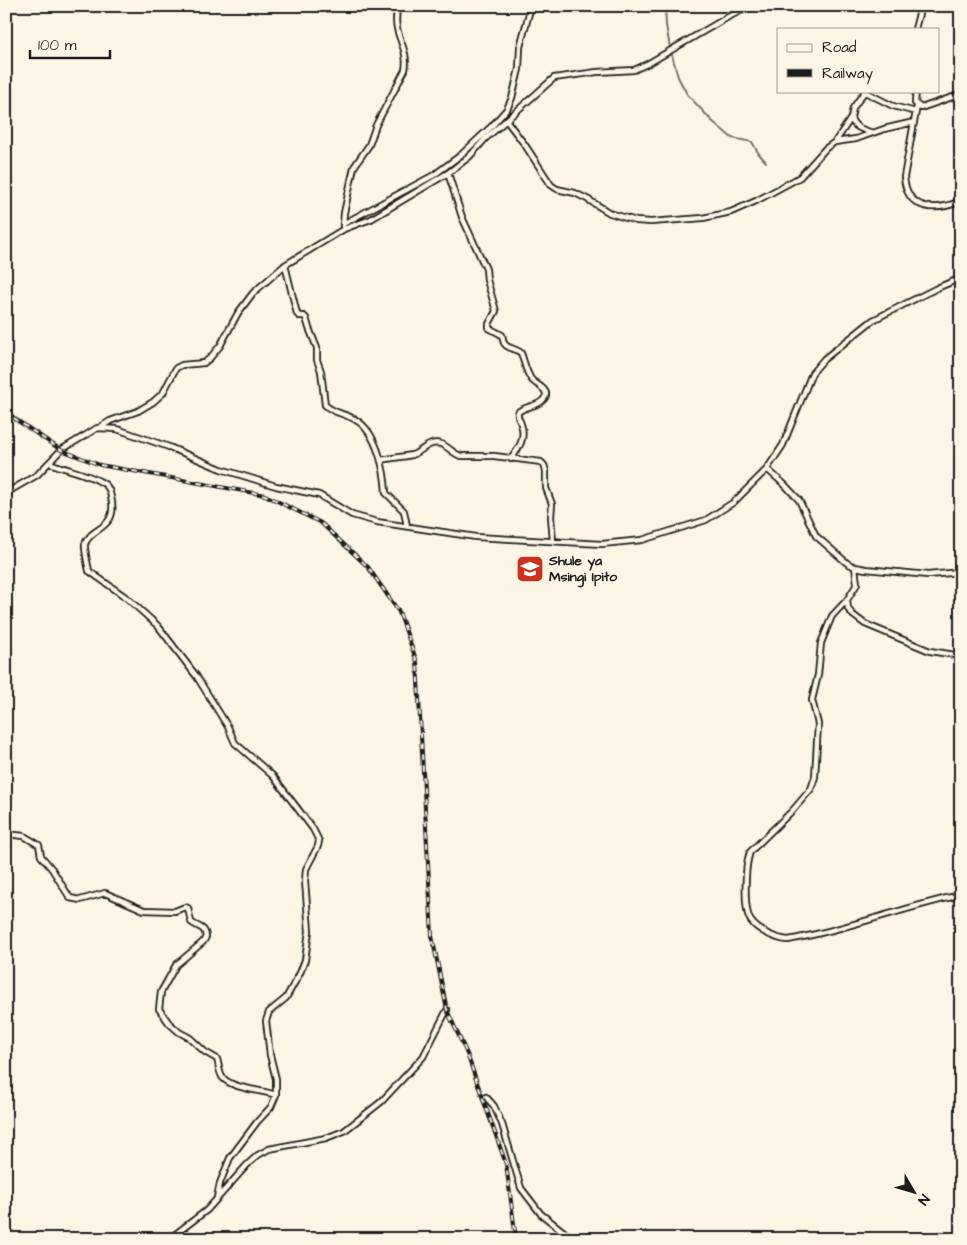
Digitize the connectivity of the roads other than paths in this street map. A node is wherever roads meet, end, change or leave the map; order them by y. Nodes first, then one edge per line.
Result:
1 (398, 6) edge
2 (530, 6) edge
3 (757, 6) edge
4 (921, 6) edge
5 (744, 7) edge
6 (915, 28) edge
7 (864, 92) edge
8 (867, 92) edge
9 (916, 92) edge
10 (961, 94) edge
11 (917, 106) junction
12 (916, 112) junction
13 (851, 118) junction
14 (506, 120) junction
15 (914, 122) junction
16 (873, 133) junction
17 (835, 142) junction
18 (448, 173) junction
19 (961, 201) edge
20 (343, 224) junction
21 (344, 230) junction
22 (284, 265) junction
23 (961, 278) edge
24 (98, 428) junction
25 (961, 436) edge
26 (511, 459) junction
27 (381, 460) junction
28 (961, 461) edge
29 (50, 463) junction
30 (767, 469) junction
31 (6, 492) edge
32 (408, 526) junction
33 (553, 541) junction
34 (855, 567) junction
35 (961, 572) edge
36 (847, 600) junction
37 (961, 656) edge
38 (6, 834) edge
39 (961, 894) edge
40 (447, 1010) dead end
41 (276, 1096) junction
42 (486, 1097) dead end
43 (217, 1198) junction
44 (169, 1239) edge
45 (573, 1239) edge

1 - 20 street
2 - 20 street
3 - 5 street
4 - 6 street
5 - 14 street
7 - 13 street
8 - 12 street
9 - 11 street
10 - 11 street
11 - 12 street
12 - 15 street
13 - 16 street
13 - 17 street
14 - 17 street
14 - 18 street
15 - 16 street
15 - 19 street
16 - 17 street
18 - 21 street
18 - 26 street
20 - 21 street
21 - 22 street
22 - 24 street
22 - 27 street
23 - 30 street
24 - 29 street
24 - 32 street
25 - 28 street
26 - 27 street
26 - 33 street
27 - 32 street
29 - 31 street
29 - 41 street
30 - 33 street
30 - 34 street
32 - 33 street
34 - 35 street
34 - 36 street
36 - 37 street
36 - 39 street
38 - 41 street
40 - 43 street
41 - 43 street
42 - 45 street
43 - 44 street

